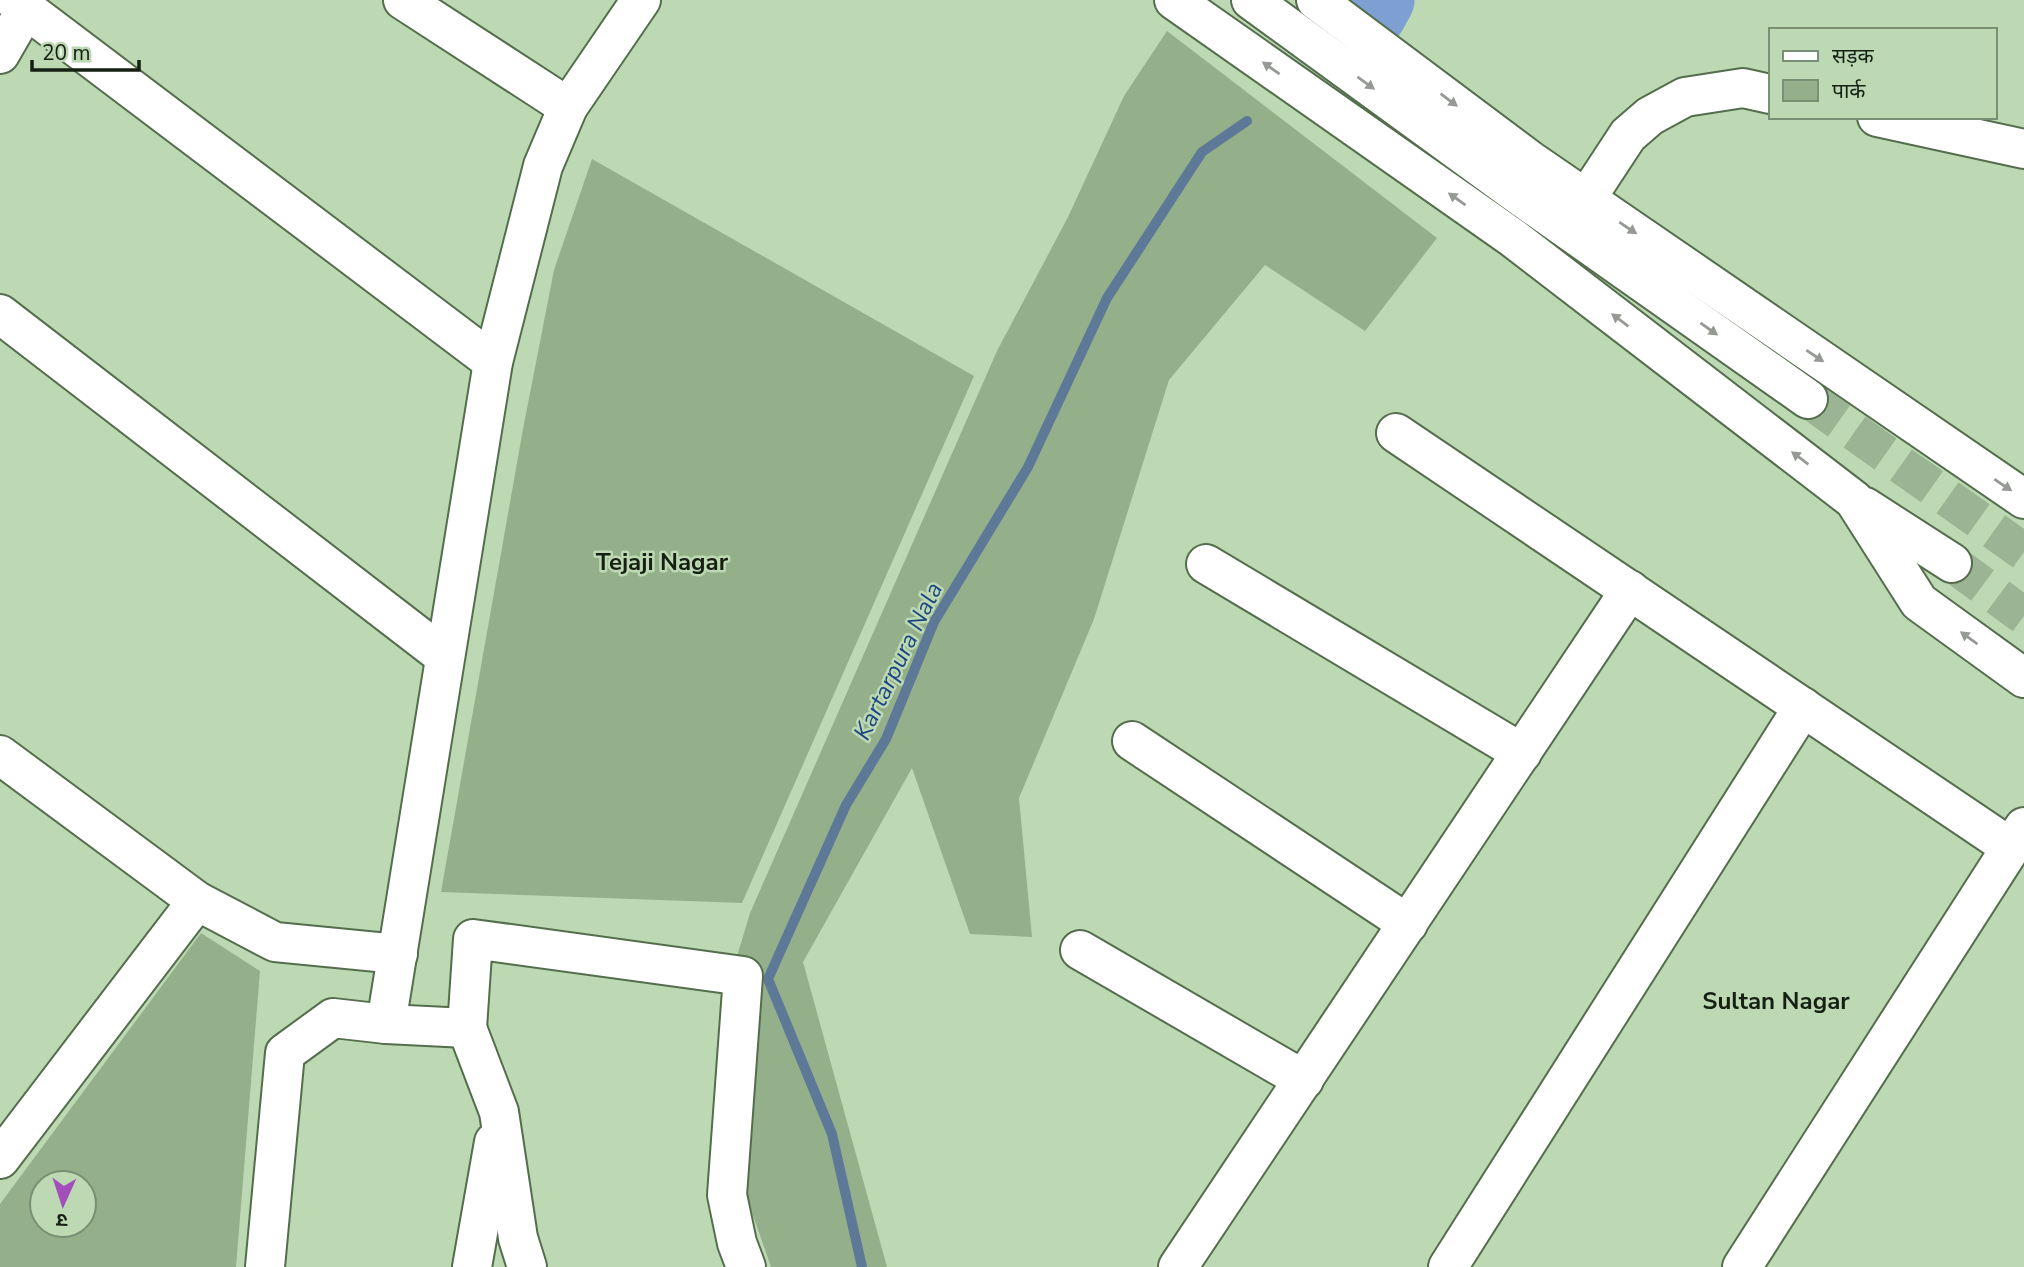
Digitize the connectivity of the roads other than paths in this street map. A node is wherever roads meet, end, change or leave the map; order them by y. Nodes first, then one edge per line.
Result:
1 (403, 0) edge
2 (641, 0) edge
3 (1174, 0) edge
4 (1251, 0) edge
5 (1316, 0) edge
6 (20, 4) edge
7 (0, 54) edge
8 (1769, 94) edge
9 (568, 107) junction
10 (1886, 119) edge
11 (2024, 149) edge
12 (1522, 176) junction
13 (1586, 199) junction
14 (0, 314) edge
15 (493, 362) junction
16 (1808, 399) tunnel mouth
17 (1396, 433) dead end
18 (2024, 499) edge
19 (1854, 500) junction
20 (1952, 563) tunnel mouth
21 (1206, 564) dead end
22 (1630, 590) junction
23 (444, 656) junction
24 (2024, 678) edge
25 (1802, 707) junction
26 (1132, 741) dead end
27 (1522, 753) junction
28 (0, 755) edge
29 (2017, 837) edge
30 (197, 901) junction
31 (1408, 923) junction
32 (1080, 950) dead end
33 (398, 954) junction
34 (386, 1024) junction
35 (467, 1028) junction
36 (1304, 1080) junction
37 (499, 1112) junction
38 (0, 1159) edge
39 (265, 1267) edge
40 (472, 1267) edge
41 (527, 1267) edge
42 (746, 1267) edge
43 (1178, 1267) edge
44 (1448, 1267) edge
45 (1742, 1267) edge

1 - 9 street
2 - 9 street
19 -> 3 street
4 -> 12 street
5 -> 12 street
6 - 7 street
6 - 15 street
8 - 13 street
9 - 15 street
10 - 11 street
12 - 13 street
12 -> 16 street
13 -> 18 street
14 - 23 street
15 - 23 street
17 - 22 street
19 - 20 street
24 -> 19 street
21 - 27 street
22 - 25 street
22 - 27 street
23 - 33 street
25 - 29 street
25 - 44 street
26 - 31 street
27 - 31 street
28 - 30 street
29 - 45 street
30 - 33 street
30 - 38 street
31 - 36 street
32 - 36 street
33 - 34 street
34 - 35 street
34 - 39 street
35 - 37 street
35 - 42 street
36 - 43 street
37 - 40 street
37 - 41 street

